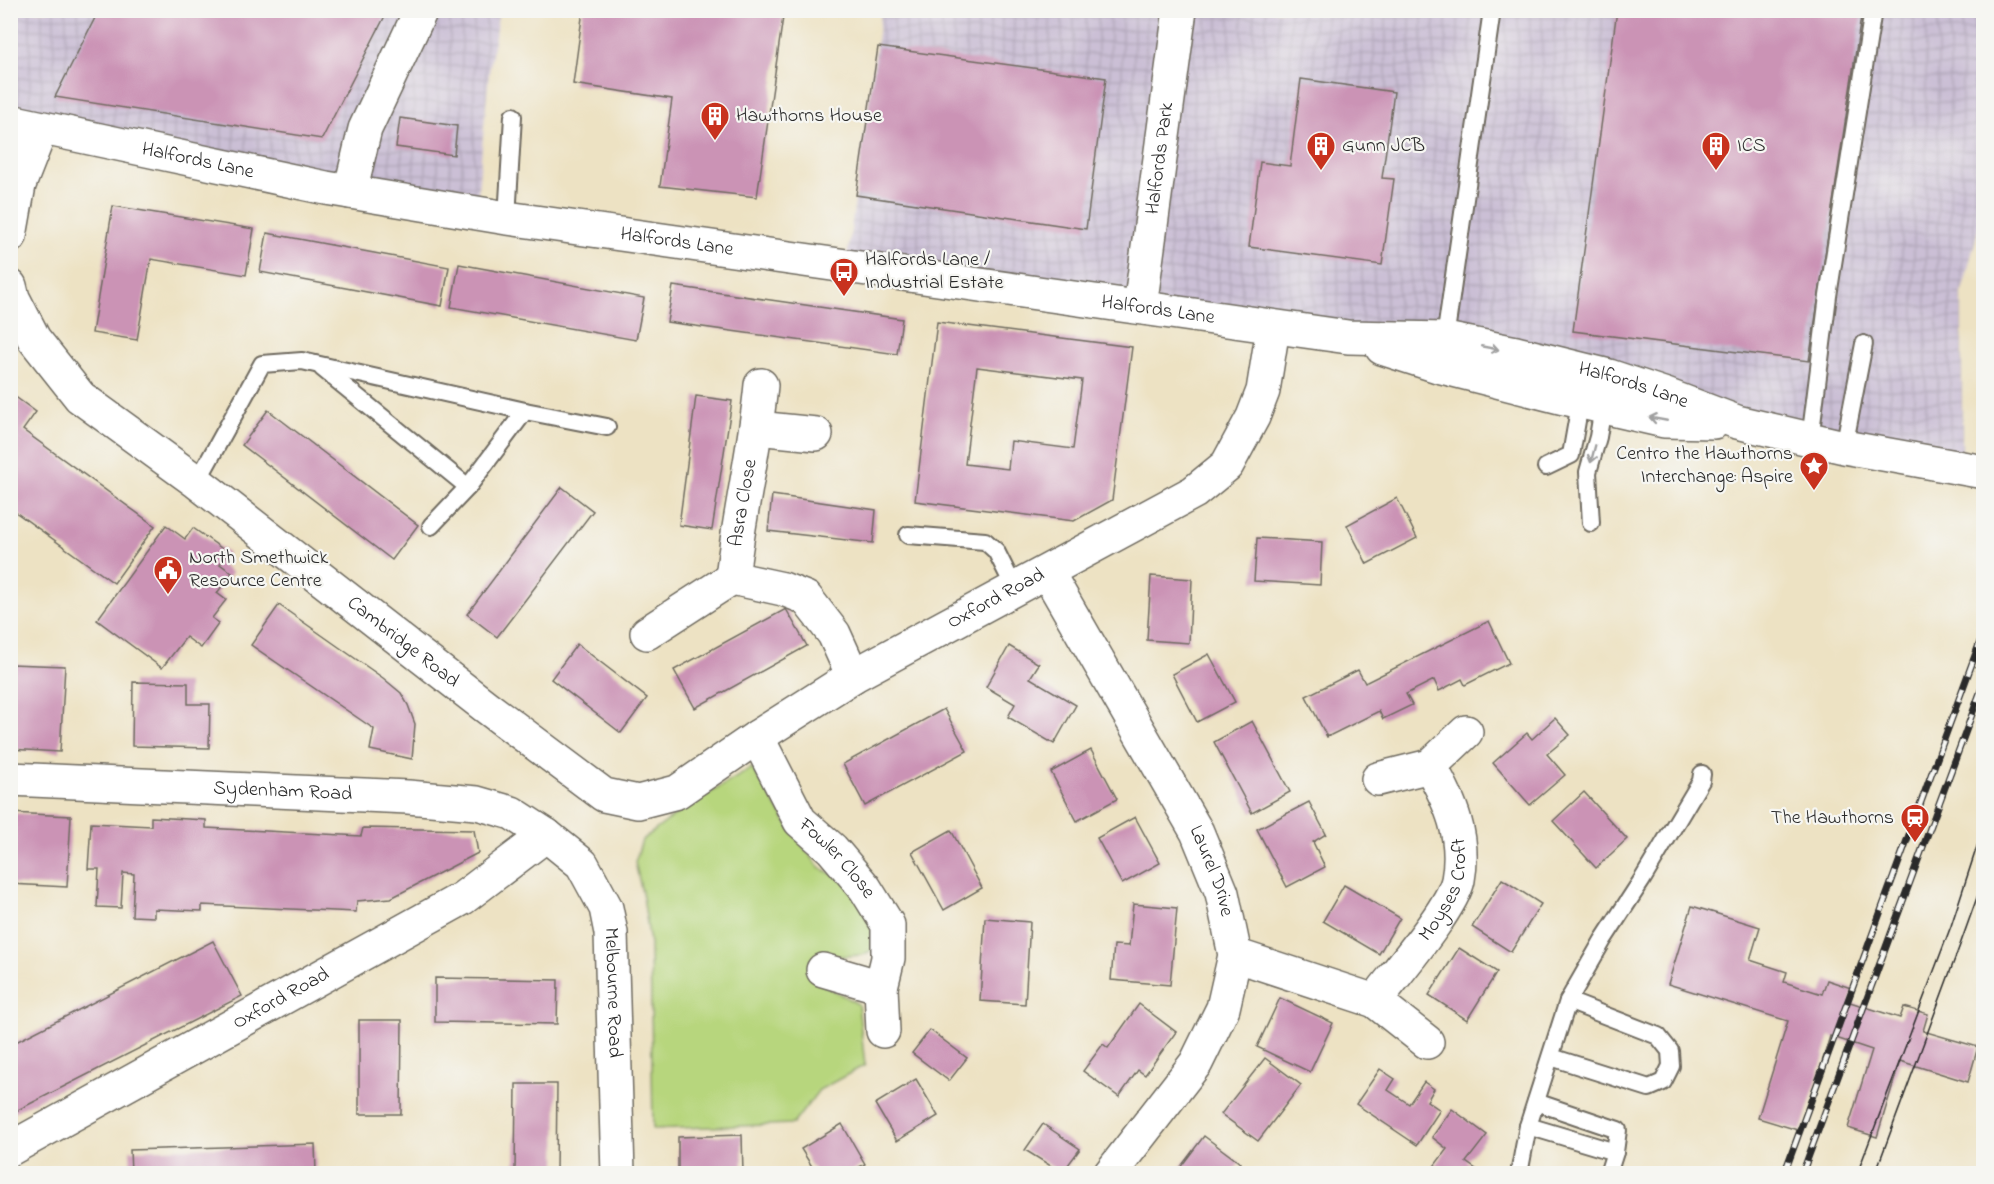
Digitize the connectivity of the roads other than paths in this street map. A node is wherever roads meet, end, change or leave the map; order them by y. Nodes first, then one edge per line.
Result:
1 (421, 10) edge
2 (1180, 10) edge
3 (1492, 10) edge
4 (1873, 10) edge
5 (513, 116) dead end
6 (26, 125) edge
7 (350, 192) junction
8 (507, 218) junction
9 (10, 236) edge
10 (10, 286) edge
11 (1140, 307) junction
12 (1273, 328) junction
13 (1348, 337) junction
14 (1445, 339) junction
15 (1864, 344) dead end
16 (320, 365) junction
17 (761, 385) dead end
18 (1595, 389) junction
19 (525, 411) junction
20 (608, 427) dead end
21 (757, 428) junction
22 (816, 434) dead end
23 (1810, 440) junction
24 (1844, 447) junction
25 (1546, 467) dead end
26 (1972, 471) edge
27 (197, 482) junction
28 (468, 487) junction
29 (1591, 523) dead end
30 (431, 526) dead end
31 (908, 536) dead end
32 (1047, 572) junction
33 (732, 578) junction
34 (1015, 589) junction
35 (647, 633) dead end
36 (853, 676) junction
37 (1466, 732) dead end
38 (757, 736) junction
39 (1430, 766) junction
40 (1702, 774) dead end
41 (10, 779) edge
42 (1378, 779) dead end
43 (638, 802) joint
44 (546, 835) junction
45 (1235, 955) junction
46 (823, 970) dead end
47 (881, 987) junction
48 (1375, 1001) junction
49 (1568, 1001) junction
50 (883, 1031) dead end
51 (1427, 1042) dead end
52 (1551, 1057) junction
53 (1536, 1102) junction
54 (1528, 1126) junction
55 (10, 1149) edge
56 (1615, 1152) junction
57 (1118, 1170) edge
58 (618, 1173) edge
59 (1519, 1173) edge
60 (1608, 1173) edge

1 - 7 street
2 - 11 street, Halfords Park
3 - 14 lane
4 - 23 lane
5 - 8 lane
6 - 7 street, Halfords Lane
6 - 9 street
7 - 8 street, Halfords Lane
8 - 11 street, Halfords Lane
10 - 27 street, Cambridge Road
11 - 12 street, Halfords Lane
12 - 13 street, Halfords Lane
12 - 32 street, Oxford Road
13 - 14 street, Halfords Lane
13 - 18 street, Halfords Lane
14 -> 18 street, Halfords Lane
15 - 24 lane
16 - 19 lane
16 - 27 lane
16 - 28 lane
17 - 21 street, Asra Close
18 - 23 street, Halfords Lane
18 - 25 lane
18 -> 29 lane
19 - 20 lane
19 - 28 lane
21 - 22 street
21 - 33 street, Asra Close
23 - 24 street, Halfords Lane
24 - 26 street, Halfords Lane
27 - 43 street, Cambridge Road
28 - 30 lane
31 - 34 lane
32 - 34 street, Oxford Road
32 - 45 street, Laurel Drive
33 - 35 street
33 - 36 street
34 - 36 street, Oxford Road
36 - 38 street, Oxford Road
37 - 39 street
38 - 43 street, Oxford Road
38 - 47 street, Fowler Close
39 - 42 street
39 - 48 street, Moyses Croft
40 - 49 lane
41 - 44 street, Sydenham Road
44 - 55 street, Oxford Road
44 - 58 street, Melbourne Road
45 - 48 street
45 - 57 street, Laurel Drive
46 - 47 street
47 - 50 street, Fowler Close
48 - 51 street
49 - 52 lane
49 - 52 lane
52 - 53 lane
53 - 54 lane
53 - 56 lane
54 - 56 lane
54 - 59 lane
56 - 60 lane

